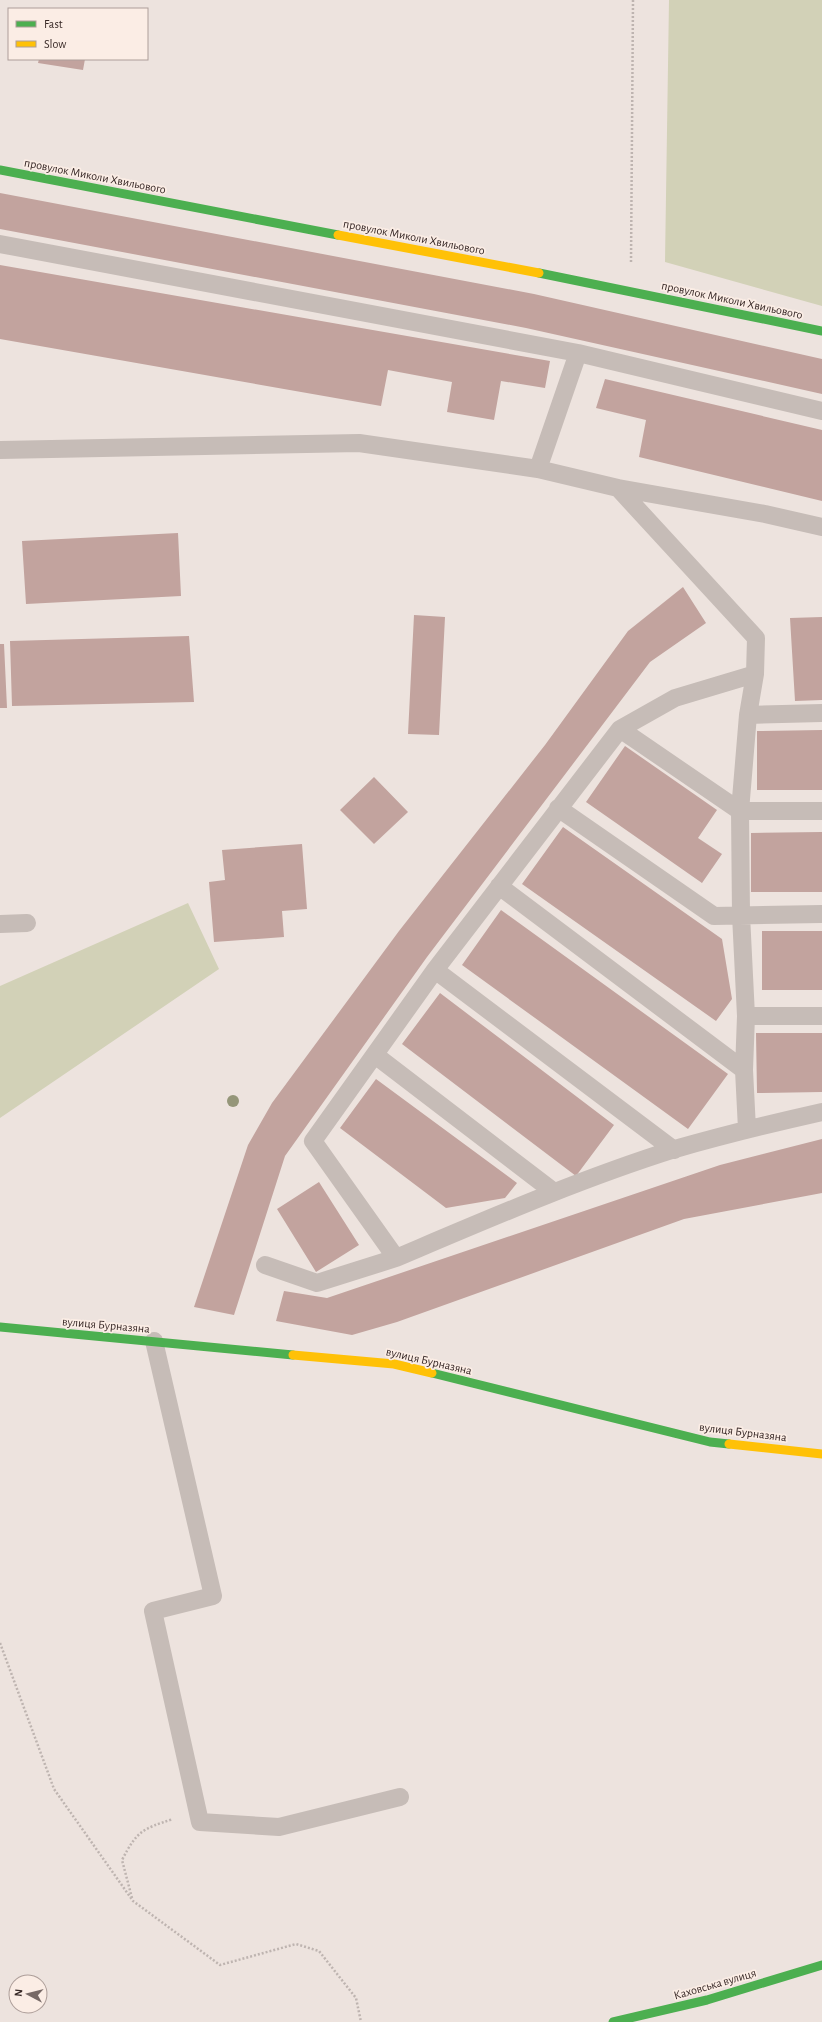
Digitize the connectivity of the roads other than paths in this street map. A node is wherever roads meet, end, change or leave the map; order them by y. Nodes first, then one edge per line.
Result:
1 (0, 170) edge
2 (0, 244) edge
3 (822, 331) edge
4 (578, 353) junction
5 (822, 411) edge
6 (0, 450) edge
7 (538, 469) junction
8 (618, 488) junction
9 (822, 527) edge
10 (755, 674) junction
11 (822, 713) edge
12 (748, 715) junction
13 (620, 729) junction
14 (558, 808) junction
15 (740, 811) junction
16 (822, 811) edge
17 (499, 886) junction
18 (822, 914) edge
19 (741, 915) junction
20 (27, 923) dead end
21 (0, 924) edge
22 (435, 970) junction
23 (746, 1016) junction
24 (822, 1016) edge
25 (375, 1055) junction
26 (744, 1070) junction
27 (822, 1112) edge
28 (747, 1129) junction
29 (674, 1150) junction
30 (554, 1192) junction
31 (396, 1258) junction
32 (265, 1265) dead end
33 (0, 1328) edge
34 (154, 1341) junction
35 (822, 1454) edge
36 (400, 1797) dead end
37 (822, 1965) edge
38 (613, 2022) edge

1 - 3 street, провулок Миколи Хвильового
2 - 4 lane
4 - 5 lane
4 - 7 lane
6 - 7 lane
7 - 8 lane
8 - 9 lane
8 - 10 lane
10 - 12 lane
10 - 13 lane
11 - 12 lane
12 - 15 lane
13 - 14 lane
13 - 15 lane
14 - 17 lane
14 - 19 lane
15 - 16 lane
15 - 19 lane
17 - 22 lane
17 - 26 lane
18 - 19 lane
19 - 23 lane
20 - 21 lane
22 - 25 lane
22 - 29 lane
23 - 24 lane
23 - 26 lane
25 - 30 lane
25 - 31 lane
26 - 28 lane
27 - 28 lane
28 - 29 lane
29 - 30 lane
30 - 31 lane
31 - 32 lane
33 - 34 street, вулиця Бурназяна
34 - 35 street, вулиця Бурназяна
34 - 36 lane
37 - 38 street, Каховська вулиця

